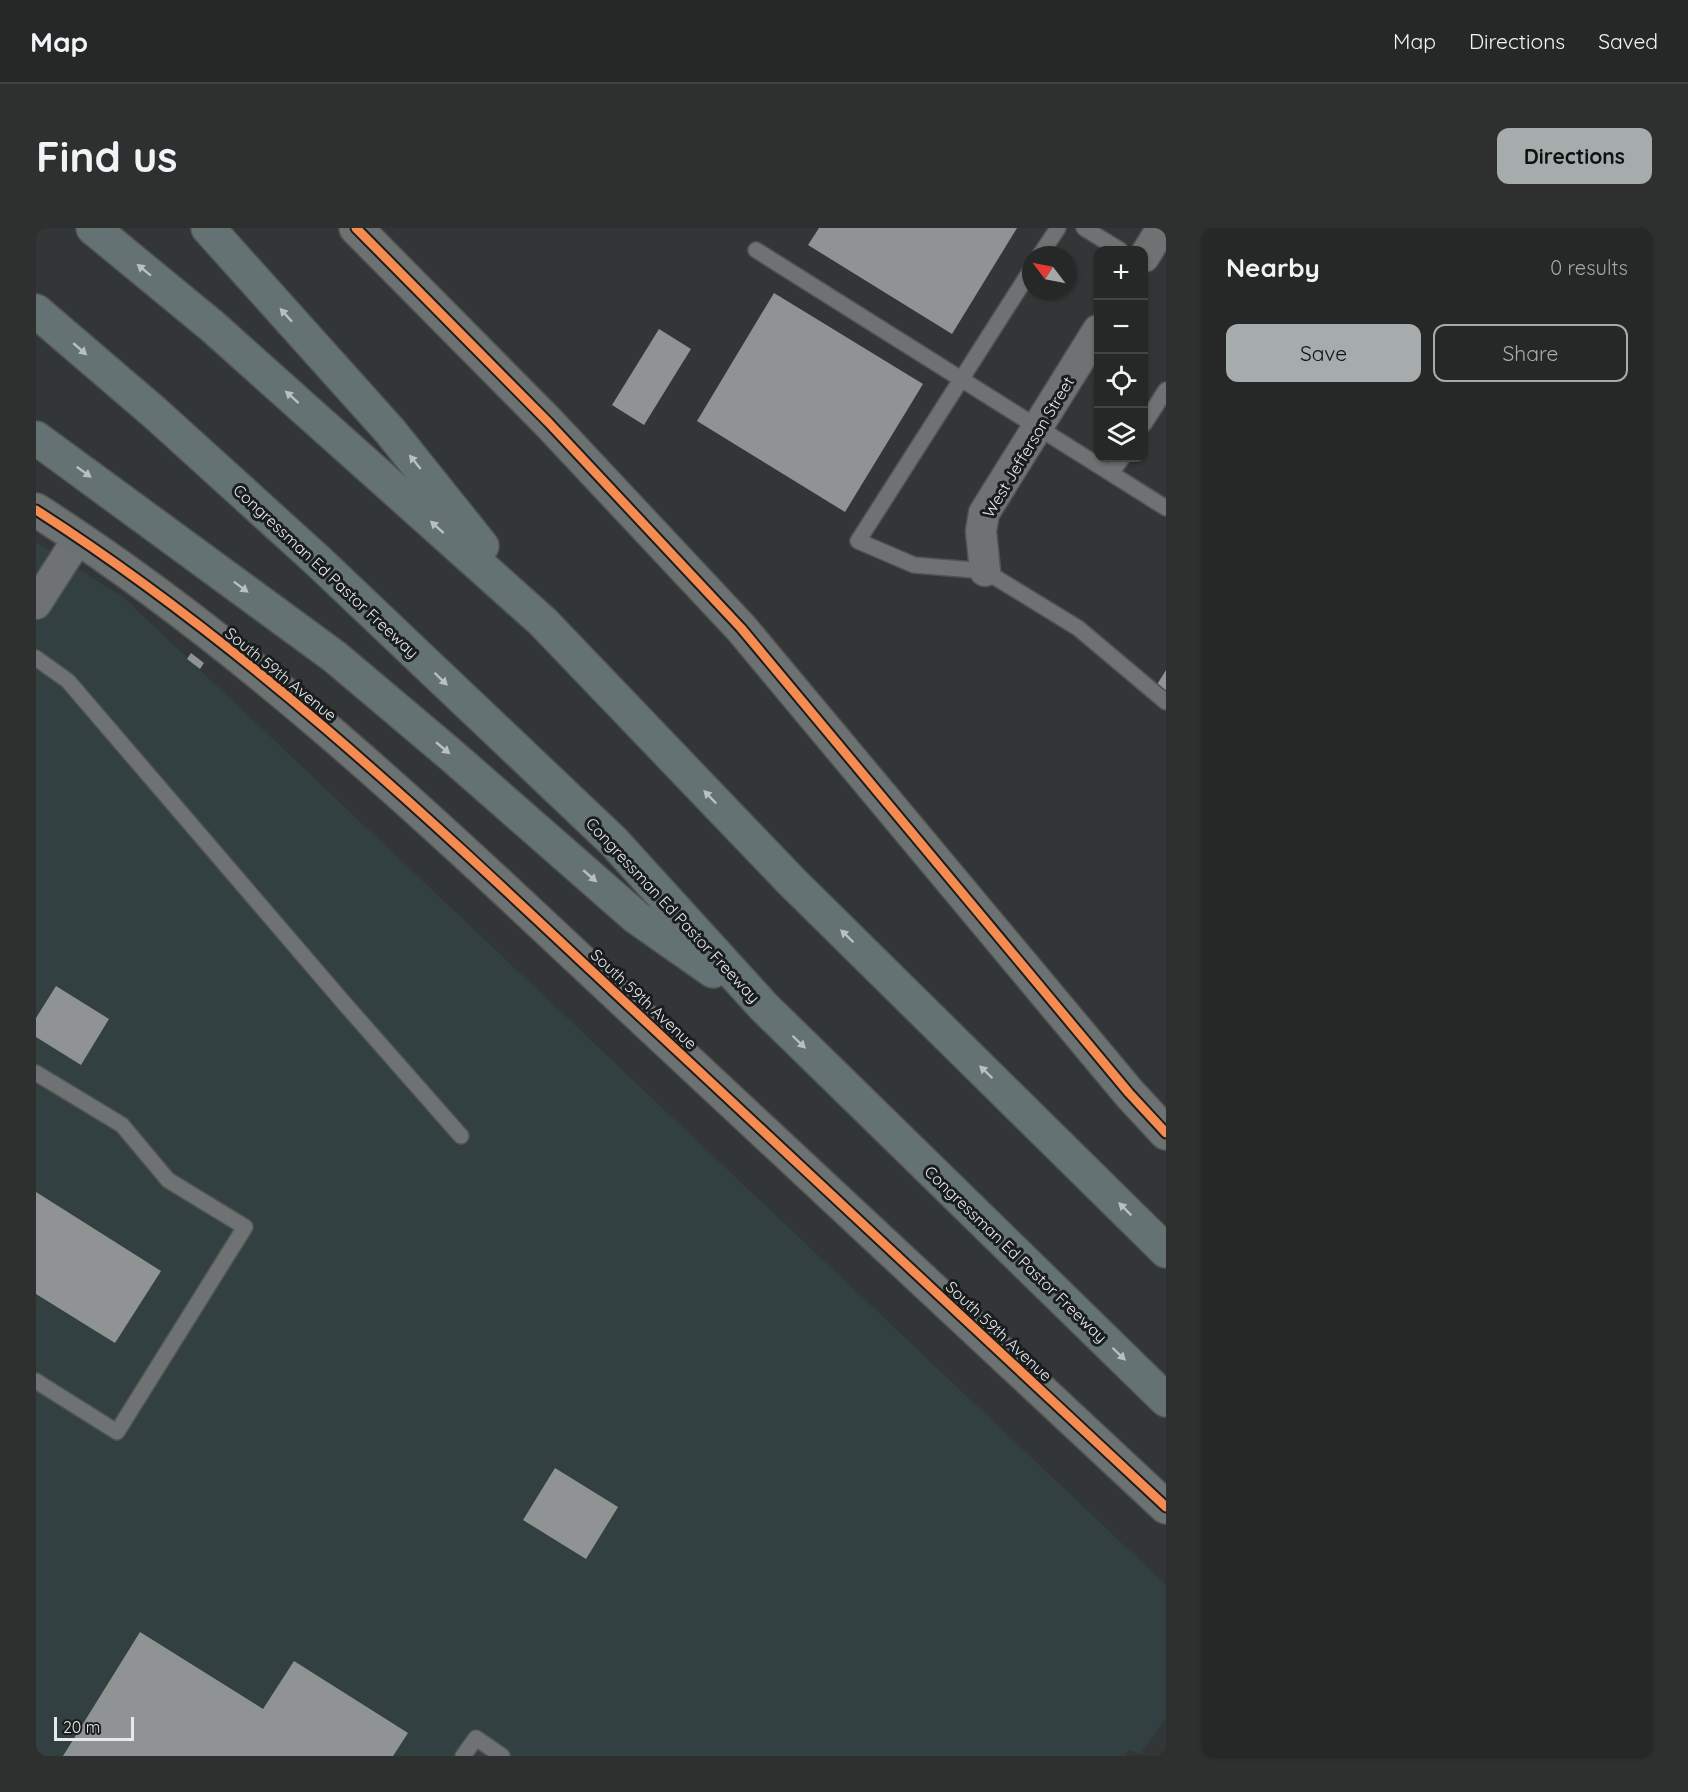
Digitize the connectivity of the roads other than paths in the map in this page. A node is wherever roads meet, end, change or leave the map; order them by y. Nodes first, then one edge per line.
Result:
1 (93, 228) edge
2 (208, 228) edge
3 (356, 228) edge
4 (1058, 228) edge
5 (1084, 228) edge
6 (1162, 228) edge
7 (1046, 246) edge
8 (1113, 246) edge
9 (1148, 249) edge
10 (756, 250) dead end
11 (1022, 284) edge
12 (36, 311) edge
13 (1094, 337) edge
14 (962, 378) junction
15 (1166, 390) edge
16 (1148, 417) edge
17 (1039, 427) junction
18 (36, 438) edge
19 (1119, 462) edge
20 (1112, 472) junction
21 (1166, 508) edge
22 (36, 510) edge
23 (79, 537) junction
24 (985, 571) junction
25 (36, 604) edge
26 (543, 622) junction
27 (36, 658) edge
28 (1166, 702) edge
29 (764, 1007) junction
30 (36, 1073) edge
31 (1166, 1133) edge
32 (462, 1136) dead end
33 (1166, 1251) edge
34 (36, 1381) edge
35 (1166, 1400) edge
36 (1166, 1508) edge
37 (463, 1756) edge
38 (502, 1756) edge

26 -> 1 highway
26 -> 2 highway
3 - 31 main road
4 - 7 lane
5 - 8 lane
6 - 9 street
10 - 14 lane
11 - 14 lane
12 -> 29 highway, Congressman Ed Pastor Freeway
13 - 17 street, West Jefferson Street
14 - 17 lane
14 - 24 lane
15 - 16 lane
17 - 20 lane
17 - 24 street, West Jefferson Street
18 -> 29 highway
19 - 20 lane
20 - 21 lane
22 - 23 main road, South 59th Avenue
23 - 25 street
23 - 36 main road, South 59th Avenue
24 - 28 lane
33 -> 26 highway
27 - 32 lane
29 -> 35 highway, Congressman Ed Pastor Freeway
30 - 34 lane
37 - 38 lane

